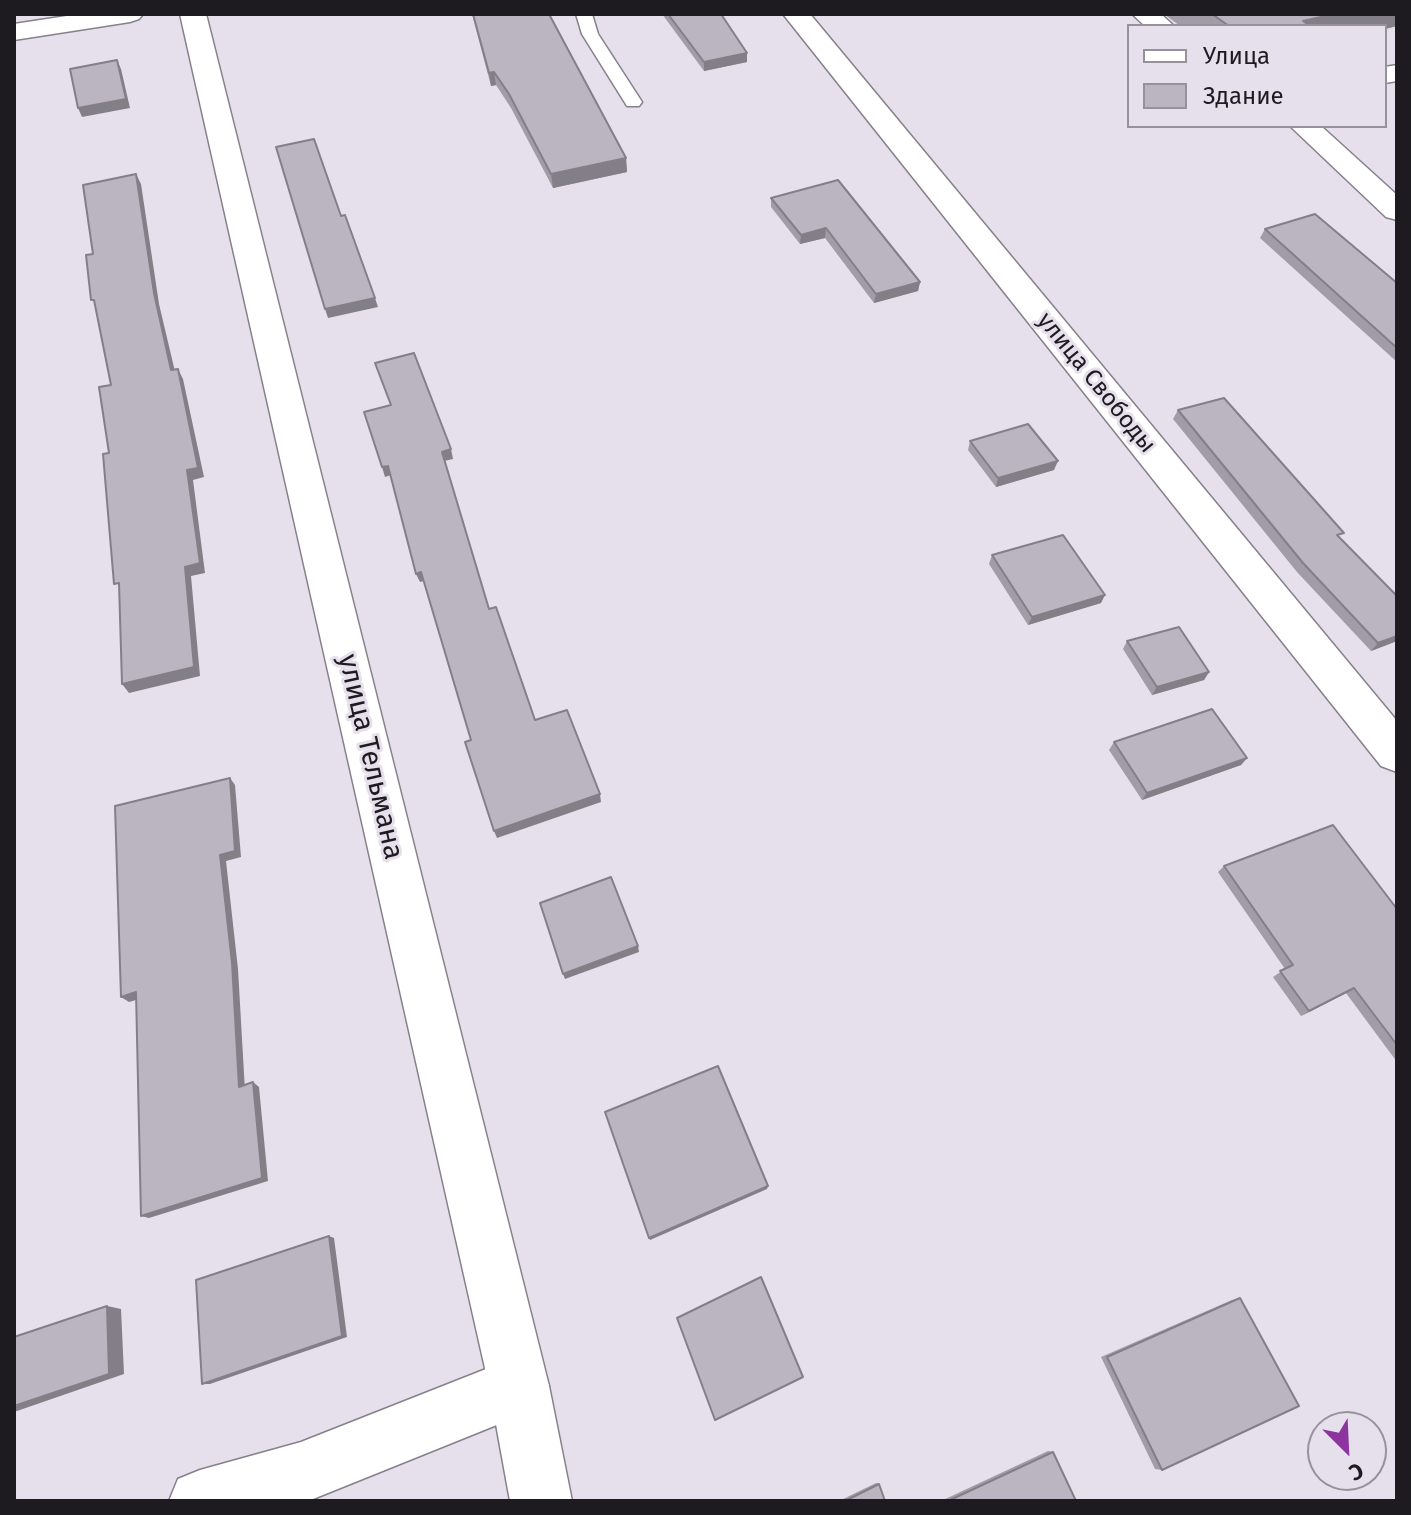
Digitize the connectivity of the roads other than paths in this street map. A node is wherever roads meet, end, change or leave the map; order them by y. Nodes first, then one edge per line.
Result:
1 (130, 14) edge
2 (193, 14) edge
3 (584, 14) edge
4 (796, 14) edge
5 (14, 32) edge
6 (633, 102) dead end
7 (1306, 128) edge
8 (1397, 211) edge
9 (1397, 753) edge
10 (519, 1386) junction
11 (200, 1501) edge
12 (541, 1501) edge

1 - 5 street
2 - 10 street, улица Тельмана
3 - 6 lane
4 - 9 street, улица Свободы
7 - 8 street
10 - 11 street
10 - 12 street, улица Тельмана

